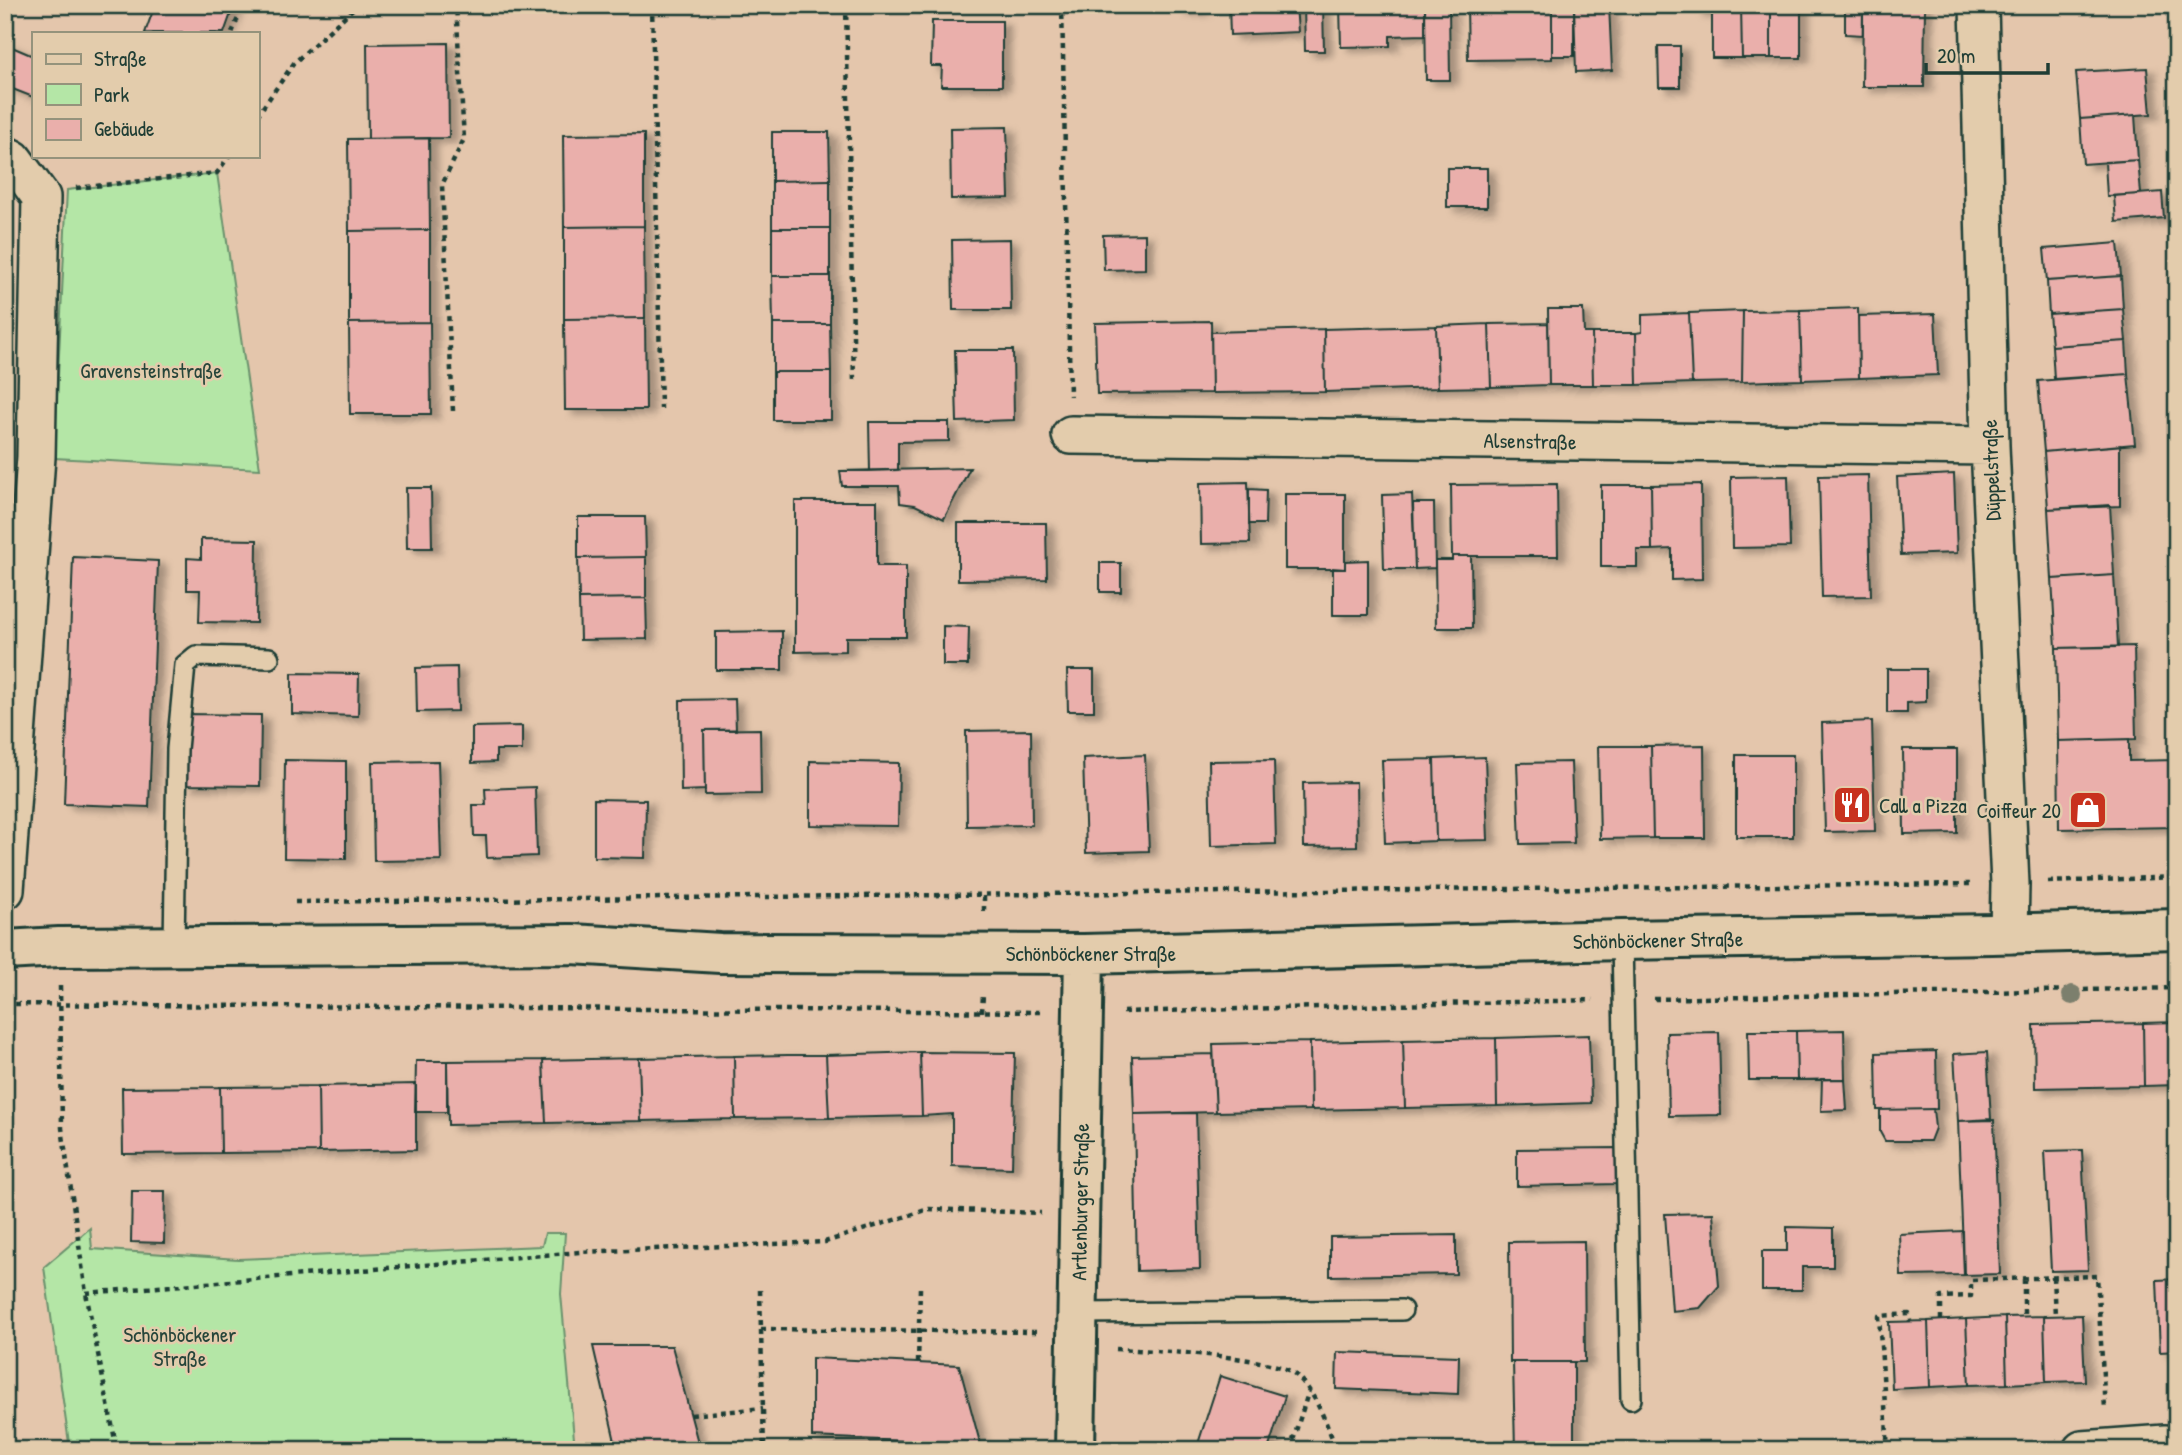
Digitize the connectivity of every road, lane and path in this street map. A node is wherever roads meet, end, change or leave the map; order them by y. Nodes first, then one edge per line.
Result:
1 (243, 5) edge
2 (357, 5) edge
3 (456, 5) edge
4 (652, 5) edge
5 (846, 5) edge
6 (1062, 5) edge
7 (1979, 5) edge
8 (232, 32) edge
9 (259, 113) edge
10 (5, 155) edge
11 (228, 158) edge
12 (41, 197) junction
13 (854, 382) dead end
14 (661, 409) dead end
15 (453, 411) dead end
16 (1071, 435) joint
17 (1990, 446) junction
18 (269, 658) dead end
19 (2177, 877) edge
20 (2010, 884) junction
21 (5, 890) edge
22 (285, 902) dead end
23 (2177, 929) edge
24 (2008, 934) junction
25 (1622, 940) junction
26 (174, 946) junction
27 (59, 947) junction
28 (5, 950) edge
29 (1084, 954) junction
30 (5, 1004) edge
31 (61, 1005) junction
32 (1084, 1013) junction
33 (1080, 1214) junction
34 (2053, 1278) junction
35 (2024, 1279) junction
36 (920, 1288) dead end
37 (760, 1290) dead end
38 (86, 1293) junction
39 (1402, 1310) dead end
40 (2055, 1315) dead end
41 (2024, 1317) dead end
42 (1941, 1320) dead end
43 (1910, 1321) dead end
44 (761, 1329) junction
45 (919, 1330) junction
46 (1077, 1330) junction
47 (918, 1363) dead end
48 (1309, 1389) junction
49 (1631, 1399) dead end
50 (763, 1408) junction
51 (691, 1415) dead end
52 (2171, 1443) edge
53 (2094, 1449) edge
54 (117, 1450) edge
55 (764, 1450) edge
56 (1075, 1450) edge
57 (1290, 1450) edge
58 (1337, 1450) edge
59 (1888, 1450) edge

1 - 8 path
2 - 9 path
3 - 15 path
4 - 14 path
5 - 13 path
6 - 16 path
7 - 17 street, Düppelstraße
10 - 12 street
11 - 12 path
12 - 21 street
16 - 17 street, Alsenstraße
17 - 20 street, Düppelstraße
18 - 26 lane
19 - 20 path
20 - 22 path
20 - 24 street, Düppelstraße
23 - 24 main road, Schönböckener Straße
24 - 25 main road, Schönböckener Straße
25 - 29 main road, Schönböckener Straße
25 - 49 lane
26 - 27 main road, Schönböckener Straße
26 - 29 main road, Schönböckener Straße
27 - 28 main road, Schönböckener Straße
27 - 31 path
29 - 32 main road, Artlenburger Straße
30 - 31 path
31 - 32 path
31 - 38 path
32 - 33 main road, Artlenburger Straße
33 - 38 path
33 - 46 main road, Artlenburger Straße
34 - 35 path
34 - 40 path
34 - 53 path
35 - 41 path
35 - 42 path
36 - 45 path
37 - 44 path
38 - 54 path
39 - 46 lane
43 - 59 path
44 - 45 path
44 - 50 path
45 - 46 path
45 - 47 path
46 - 48 path
46 - 56 main road, Artlenburger Straße
48 - 57 path
48 - 58 path
50 - 51 path
50 - 55 path
52 - 53 street

